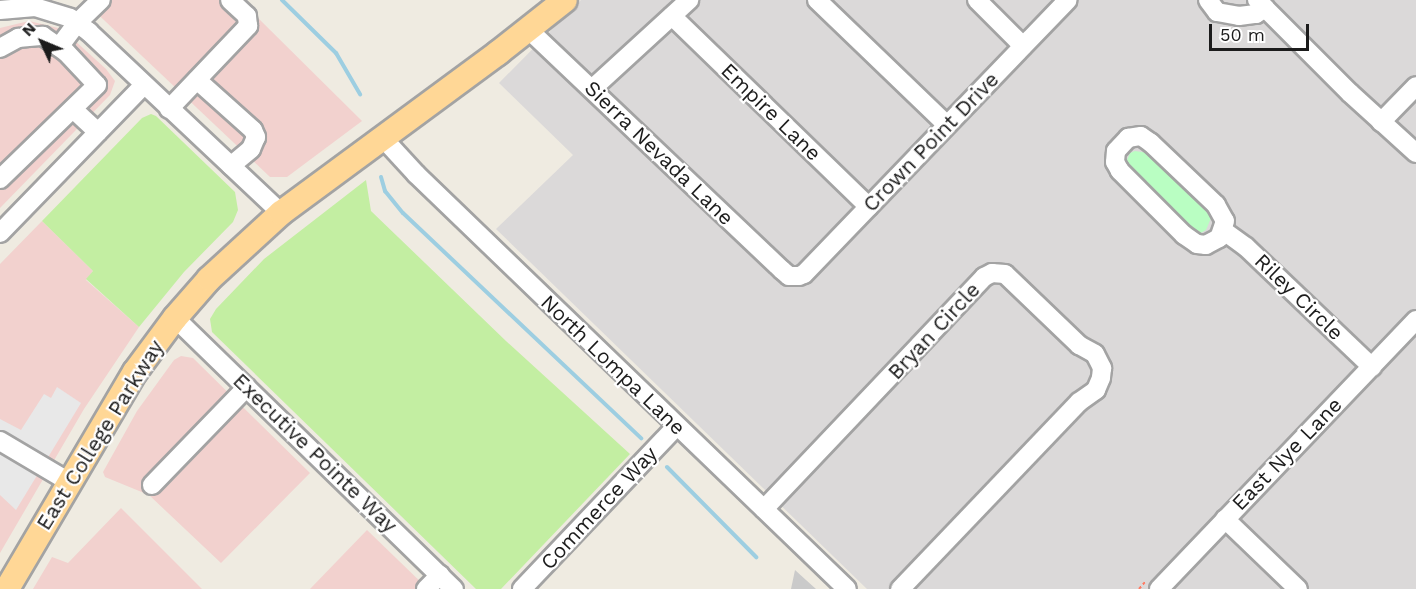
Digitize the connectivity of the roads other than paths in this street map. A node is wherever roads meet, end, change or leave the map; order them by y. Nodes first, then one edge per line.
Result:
1 (100, 0) edge
2 (230, 0) edge
3 (565, 0) edge
4 (689, 0) edge
5 (817, 0) edge
6 (977, 0) edge
7 (1068, 0) edge
8 (1208, 0) edge
9 (1261, 4) edge
10 (0, 10) edge
11 (672, 16) junction
12 (77, 23) junction
13 (529, 30) junction
14 (1023, 46) junction
15 (0, 48) edge
16 (59, 48) junction
17 (197, 80) junction
18 (144, 85) junction
19 (1416, 86) edge
20 (592, 89) junction
21 (74, 108) junction
22 (169, 109) junction
23 (1381, 122) junction
24 (947, 125) junction
25 (98, 132) junction
26 (382, 137) junction
27 (1416, 153) edge
28 (231, 166) junction
29 (0, 179) edge
30 (869, 207) junction
31 (281, 213) junction
32 (1224, 231) junction
33 (0, 233) edge
34 (789, 276) joint
35 (175, 318) junction
36 (1416, 320) edge
37 (1372, 367) junction
38 (247, 387) junction
39 (676, 427) junction
40 (0, 441) edge
41 (69, 482) junction
42 (152, 485) dead end
43 (764, 509) junction
44 (1225, 519) junction
45 (440, 575) junction
46 (7, 589) edge
47 (426, 589) edge
48 (454, 589) edge
49 (522, 589) edge
50 (847, 589) edge
51 (900, 589) edge
52 (1159, 589) edge
53 (1298, 589) edge

1 - 12 street
2 - 17 street
3 - 13 main road, East College Parkway
4 - 11 street
5 - 24 street
6 - 14 street
7 - 14 street, Crown Point Drive
8 - 9 street
9 - 23 street
10 - 12 street
11 - 20 street
11 - 30 street, Empire Lane
12 - 16 street
12 - 18 street
13 - 20 street, Sierra Nevada Lane
13 - 26 main road, East College Parkway
14 - 24 street, Crown Point Drive
15 - 16 street
16 - 21 street
17 - 22 street
17 - 28 street
18 - 22 street
18 - 25 street
19 - 23 street
20 - 34 street, Sierra Nevada Lane
21 - 25 street
21 - 29 street
22 - 28 street
23 - 27 street
24 - 30 street, Crown Point Drive
25 - 33 street
26 - 31 main road, East College Parkway
26 - 39 street, North Lompa Lane
28 - 31 street
30 - 34 street, Crown Point Drive
31 - 35 main road, East College Parkway
32 - 32 street
32 - 37 street, Riley Circle
35 - 38 street, Executive Pointe Way
35 - 41 main road, East College Parkway
36 - 37 street, East Nye Lane
37 - 44 street, East Nye Lane
38 - 42 street
38 - 45 street, Executive Pointe Way
39 - 43 street, North Lompa Lane
39 - 49 street, Commerce Way
40 - 41 street
41 - 46 main road, East College Parkway
43 - 50 street, North Lompa Lane
43 - 51 street, Bryan Circle
44 - 52 street, East Nye Lane
44 - 53 street
45 - 47 street
45 - 48 street, Executive Pointe Way

